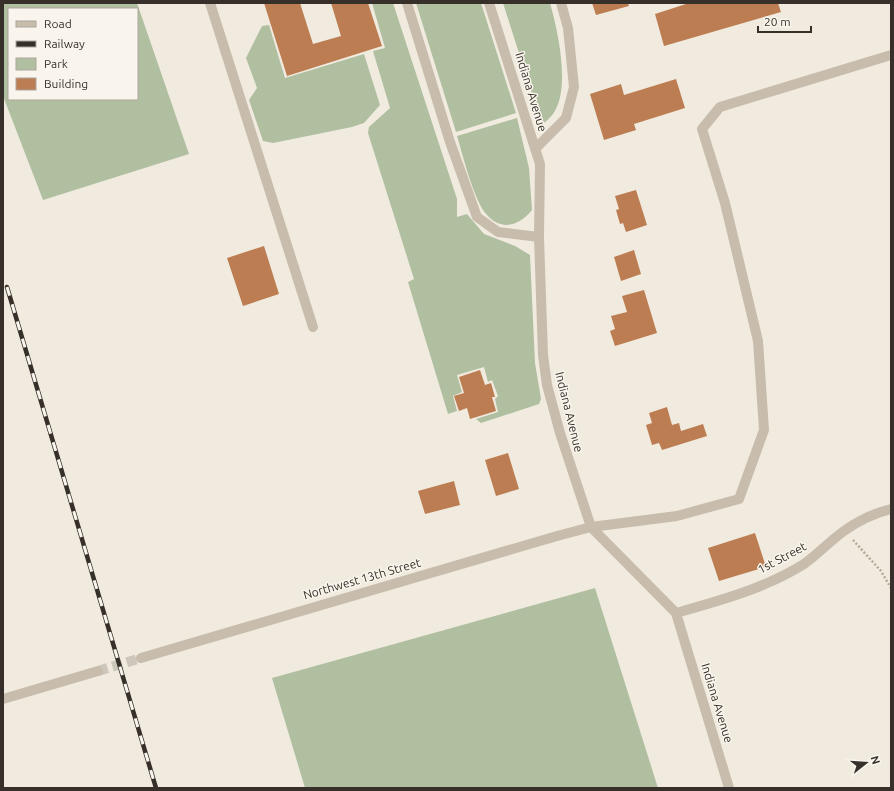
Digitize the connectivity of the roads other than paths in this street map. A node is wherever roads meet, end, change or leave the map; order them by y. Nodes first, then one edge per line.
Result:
1 (210, 3) edge
2 (407, 3) edge
3 (489, 3) edge
4 (561, 3) edge
5 (891, 55) edge
6 (535, 149) junction
7 (539, 237) junction
8 (313, 327) dead end
9 (891, 508) edge
10 (590, 527) junction
11 (676, 613) junction
12 (141, 658) tunnel mouth
13 (98, 671) tunnel mouth
14 (3, 699) edge
15 (729, 788) edge

1 - 8 street
2 - 7 street
3 - 6 street, Indiana Avenue
4 - 6 street
5 - 10 street, Northwest 13th Street
6 - 7 street, Indiana Avenue
7 - 10 street, Indiana Avenue
9 - 11 street, 1st Street
10 - 11 street, Indiana Avenue
10 - 12 street, Northwest 13th Street
11 - 15 street, Indiana Avenue
13 - 14 street

